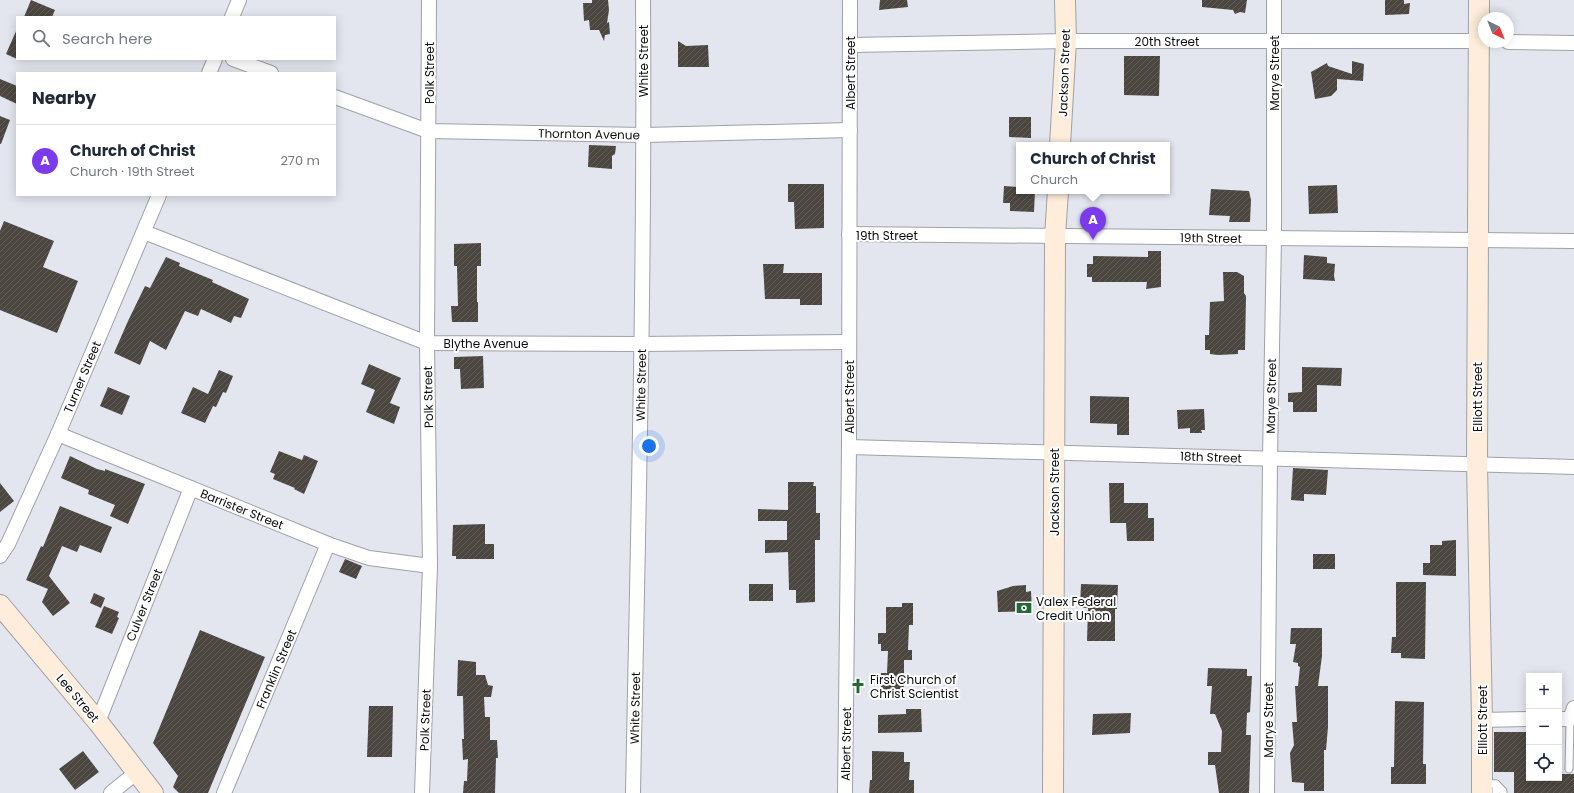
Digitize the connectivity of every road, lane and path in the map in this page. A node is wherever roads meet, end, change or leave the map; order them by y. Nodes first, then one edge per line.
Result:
1 (239, 0) edge
2 (429, 0) edge
3 (643, 0) edge
4 (850, 0) edge
5 (1065, 0) edge
6 (1274, 0) edge
7 (1479, 0) edge
8 (1480, 12) edge
9 (232, 16) edge
10 (1066, 41) junction
11 (1478, 41) edge
12 (1274, 42) junction
13 (1514, 42) edge
14 (1574, 43) edge
15 (851, 45) junction
16 (1481, 48) edge
17 (215, 60) edge
18 (236, 60) edge
19 (209, 72) edge
20 (268, 72) edge
21 (336, 97) edge
22 (850, 130) junction
23 (428, 131) junction
24 (644, 136) junction
25 (1060, 142) edge
26 (1058, 194) edge
27 (159, 196) edge
28 (144, 232) junction
29 (849, 234) junction
30 (1056, 236) junction
31 (1274, 238) junction
32 (1478, 240) junction
33 (1574, 241) edge
34 (427, 342) junction
35 (849, 342) junction
36 (641, 344) junction
37 (58, 434) junction
38 (849, 447) junction
39 (1054, 452) junction
40 (1270, 458) junction
41 (1477, 464) junction
42 (1574, 467) edge
43 (191, 488) junction
44 (328, 544) junction
45 (0, 556) edge
46 (430, 566) junction
47 (0, 605) edge
48 (1569, 717) edge
49 (1526, 719) edge
50 (1482, 720) junction
51 (98, 722) junction
52 (1569, 769) dead end
53 (137, 772) junction
54 (1489, 788) edge
55 (111, 793) edge
56 (153, 793) edge
57 (224, 793) edge
58 (422, 793) edge
59 (633, 793) edge
60 (845, 793) edge
61 (1053, 793) edge
62 (1267, 793) edge
63 (1503, 793) edge

1 - 9 street
2 - 23 street, Polk Street
3 - 24 street, White Street
4 - 15 street, Albert Street
5 - 10 street, Jackson Street
6 - 12 street, Marye Street
7 - 8 street, Elliott Street
10 - 12 street, 20th Street
10 - 15 street, 20th Street
10 - 25 street, Jackson Street
11 - 12 street, 20th Street
12 - 31 street, Marye Street
13 - 14 street
15 - 22 street, Albert Street
16 - 32 street, Elliott Street
17 - 19 street
18 - 20 street
21 - 23 street, Thornton Avenue
22 - 24 street, Thornton Avenue
22 - 29 street, Albert Street
23 - 24 street, Thornton Avenue
23 - 34 street, Polk Street
24 - 36 street, White Street
26 - 30 street, Jackson Street
27 - 28 street, Turner Street
28 - 34 street, Blythe Avenue
28 - 37 street, Turner Street
29 - 30 street, 19th Street
29 - 35 street, Albert Street
30 - 31 street, 19th Street
30 - 39 street, Jackson Street
31 - 32 street, 19th Street
31 - 40 street, Marye Street
32 - 33 street, 19th Street
32 - 41 street, Elliott Street
34 - 36 street, Blythe Avenue
34 - 46 street, Polk Street
35 - 36 street, Blythe Avenue
35 - 38 street, Albert Street
36 - 59 street, White Street
37 - 43 street, Barrister Street
37 - 45 street, Turner Street
38 - 39 street, 18th Street
38 - 60 street, Albert Street
39 - 40 street, 18th Street
39 - 61 street, Jackson Street
40 - 41 street, 18th Street
40 - 62 street, Marye Street
41 - 42 street, 18th Street
41 - 50 street, Elliott Street
43 - 44 street, Barrister Street
43 - 51 street, Culver Street
44 - 46 street, Barrister Street
44 - 57 street, Franklin Street
46 - 58 street, Polk Street
47 - 51 street, Lee Street
48 - 52 lane
49 - 50 street
50 - 54 street, Elliott Street
51 - 53 street, Lee Street
53 - 55 street
53 - 56 street, Lee Street
54 - 63 lane

